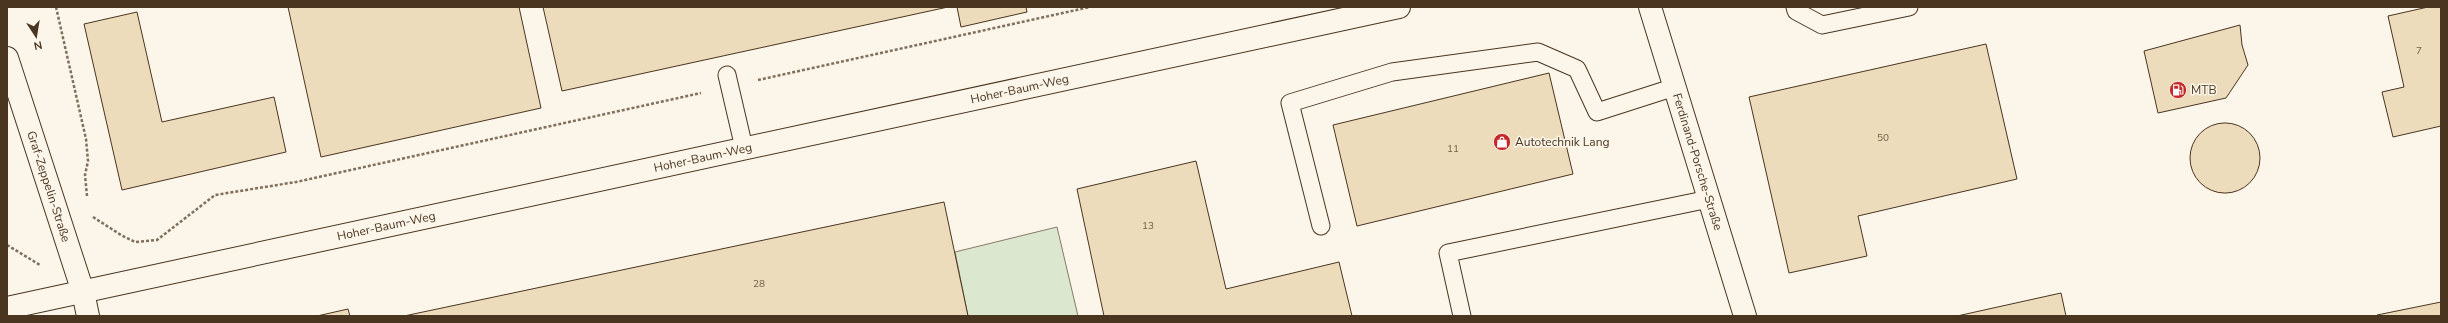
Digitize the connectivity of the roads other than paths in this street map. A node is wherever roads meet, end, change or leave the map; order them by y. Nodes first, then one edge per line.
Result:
1 (1399, 7) edge
2 (1650, 7) edge
3 (1795, 7) edge
4 (1909, 7) edge
5 (7, 58) edge
6 (728, 80) road end
7 (1675, 87) junction
8 (744, 148) junction
9 (1709, 198) junction
10 (1321, 226) dead end
11 (82, 292) junction
12 (7, 308) edge
13 (88, 316) edge
14 (1462, 316) edge
15 (1745, 316) edge

1 - 8 street, Hoher-Baum-Weg
2 - 7 street, Ferdinand-Porsche-Straße
3 - 4 lane
5 - 11 street, Graf-Zeppelin-Straße
6 - 8 lane
7 - 9 street, Ferdinand-Porsche-Straße
7 - 10 lane
8 - 11 street, Hoher-Baum-Weg
9 - 14 lane
9 - 15 street, Ferdinand-Porsche-Straße
11 - 12 street, Hoher-Baum-Weg
11 - 13 street, Graf-Zeppelin-Straße

